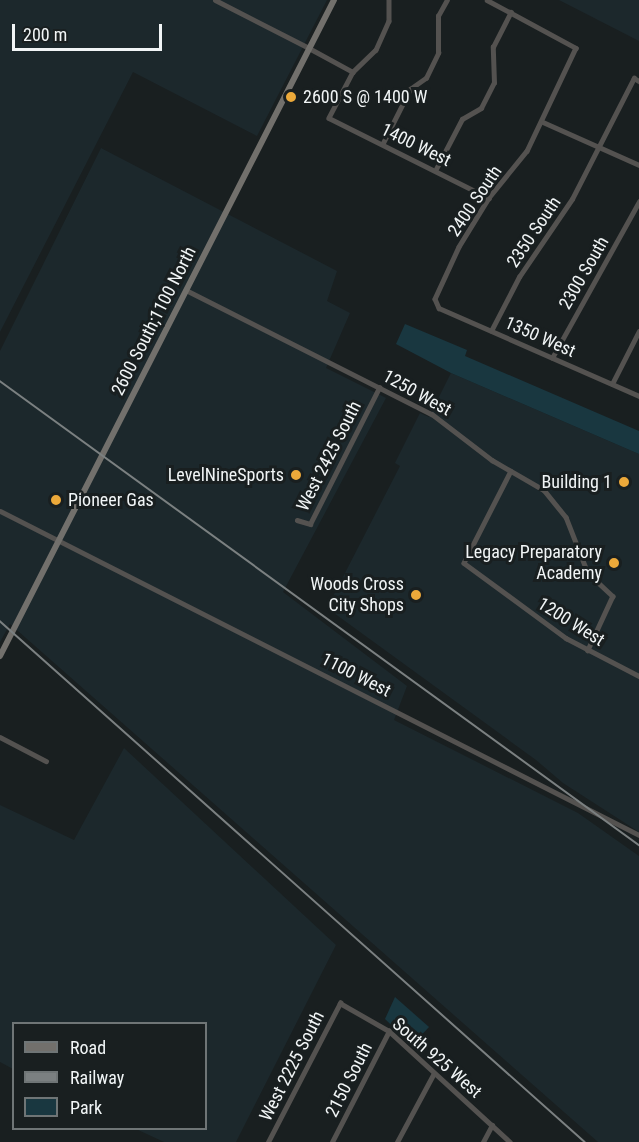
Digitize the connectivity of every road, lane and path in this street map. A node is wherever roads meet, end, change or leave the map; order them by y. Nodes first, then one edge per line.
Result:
1 (215, 0) edge
2 (334, 0) edge
3 (389, 0) edge
4 (447, 0) edge
5 (487, 0) edge
6 (511, 12) junction
7 (309, 48) junction
8 (353, 72) junction
9 (636, 80) edge
10 (543, 122) junction
11 (383, 143) junction
12 (599, 148) junction
13 (639, 165) edge
14 (436, 169) junction
15 (489, 198) junction
16 (639, 202) edge
17 (186, 290) junction
18 (435, 299) joint
19 (491, 331) junction
20 (639, 331) edge
21 (552, 358) junction
22 (612, 384) junction
23 (379, 388) junction
24 (639, 396) edge
25 (511, 471) junction
26 (0, 511) edge
27 (297, 520) dead end
28 (59, 541) junction
29 (588, 650) junction
30 (0, 656) edge
31 (639, 676) edge
32 (0, 737) edge
33 (46, 761) dead end
34 (639, 835) edge
35 (340, 1003) joint
36 (389, 1031) junction
37 (433, 1075) junction
38 (492, 1125) junction
39 (268, 1142) edge
40 (332, 1142) edge
41 (397, 1142) edge
42 (483, 1142) edge
43 (510, 1142) edge

1 - 7 street
2 - 7 main road, 2600 South;1100 North
3 - 8 street
4 - 11 street
5 - 6 street
6 - 10 street
6 - 14 street
7 - 8 street
7 - 17 main road, 2600 South;1100 North
8 - 11 street, 1400 West
9 - 12 street, 2350 South
10 - 12 street
10 - 15 street, 2400 South
11 - 14 street, 1400 West
12 - 13 street
12 - 19 street, 2350 South
14 - 15 street, 1400 West
15 - 18 street, 2400 South
16 - 21 street, 2300 South
17 - 23 street, 1250 West
17 - 28 main road, 2600 South;1100 North
18 - 19 street, 1350 West
19 - 21 street, 1350 West
20 - 22 street
21 - 22 street, 1350 West
22 - 24 street, 1350 West
23 - 25 street, 1250 West
23 - 27 street, West 2425 South
25 - 29 street, 1250 West
25 - 29 street, 1200 West
26 - 28 street, 1100 West
28 - 30 main road, 2600 South;1100 North
28 - 34 street, 1100 West
29 - 31 street, 1200 West
32 - 33 street
35 - 36 street, South 925 West
35 - 39 street, West 2225 South
36 - 37 street, South 925 West
36 - 40 street, 2150 South
37 - 38 street, South 925 West
37 - 41 street
38 - 42 street
38 - 43 street, South 925 West

